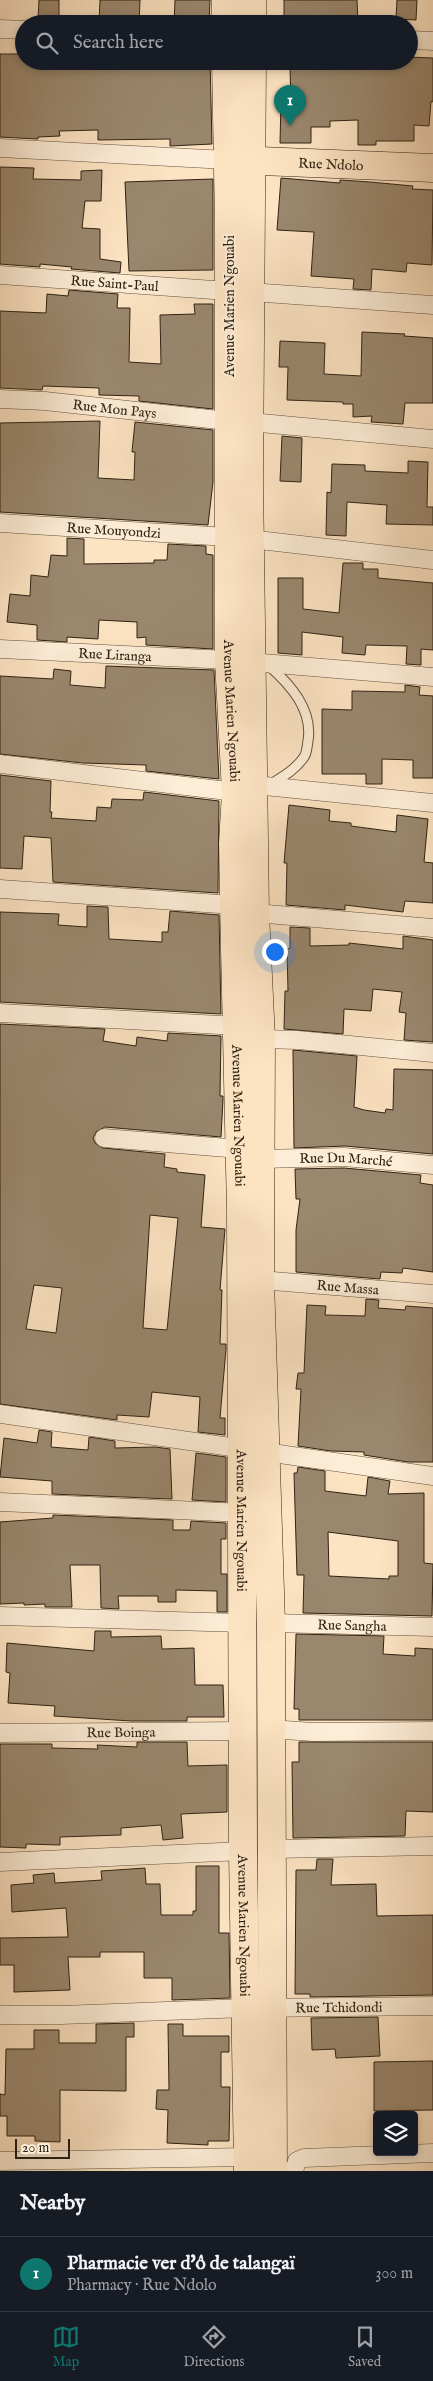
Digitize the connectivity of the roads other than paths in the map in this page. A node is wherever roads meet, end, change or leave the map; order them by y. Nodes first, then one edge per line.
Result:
1 (226, 0) edge
2 (252, 0) edge
3 (226, 15) edge
4 (252, 15) edge
5 (0, 29) edge
6 (15, 30) edge
7 (418, 40) edge
8 (433, 41) edge
9 (227, 70) edge
10 (251, 70) edge
11 (0, 148) edge
12 (240, 160) junction
13 (433, 168) edge
14 (0, 275) edge
15 (239, 291) junction
16 (433, 305) edge
17 (0, 399) edge
18 (239, 421) junction
19 (433, 439) edge
20 (0, 523) edge
21 (239, 538) junction
22 (433, 560) edge
23 (0, 648) edge
24 (249, 662) junction
25 (433, 677) edge
26 (0, 764) edge
27 (253, 788) junction
28 (433, 803) edge
29 (0, 889) edge
30 (244, 909) junction
31 (433, 928) edge
32 (0, 1013) edge
33 (249, 1032) junction
34 (433, 1053) edge
35 (104, 1138) dead end
36 (250, 1154) junction
37 (433, 1165) edge
38 (260, 1280) junction
39 (433, 1294) edge
40 (0, 1414) edge
41 (254, 1451) junction
42 (433, 1476) edge
43 (0, 1502) edge
44 (244, 1513) junction
45 (0, 1616) edge
46 (243, 1623) junction
47 (271, 1623) junction
48 (433, 1627) edge
49 (270, 1729) junction
50 (243, 1731) junction
51 (433, 1731) edge
52 (0, 1733) edge
53 (433, 1846) edge
54 (272, 1849) junction
55 (243, 1851) junction
56 (0, 1862) edge
57 (433, 2006) edge
58 (245, 2008) junction
59 (272, 2008) junction
60 (0, 2016) edge
61 (433, 2153) edge
62 (0, 2161) edge
63 (248, 2164) edge
64 (273, 2171) edge
65 (294, 2171) edge

1 - 3 main road
2 - 4 main road
5 - 6 street
7 - 8 street
9 - 12 main road, Avenue Marien Ngouabi
10 - 12 main road
11 - 12 street
12 - 13 main road, Rue Ndolo
12 - 15 main road, Avenue Marien Ngouabi
14 - 15 street, Rue Saint-Paul
15 - 16 street, Rue Saint-Paul
15 - 18 main road, Avenue Marien Ngouabi
17 - 18 street, Rue Mon Pays
18 - 19 street, Rue Mon Pays
18 - 21 main road, Avenue Marien Ngouabi
20 - 21 street, Rue Mouyondzi
21 - 22 street, Rue Mouyondzi
21 - 24 main road, Avenue Marien Ngouabi
23 - 24 street, Rue Liranga
24 - 25 street, Rue Liranga
24 - 27 main road, Avenue Marien Ngouabi
24 - 27 lane
26 - 27 street
27 - 28 street
27 - 30 main road, Avenue Marien Ngouabi
29 - 30 street
30 - 31 street
30 - 33 main road, Avenue Marien Ngouabi
32 - 33 street
33 - 34 street
33 - 36 main road, Avenue Marien Ngouabi
35 - 36 street, Rue Du Marché
36 - 37 street, Rue Du Marché
36 - 38 main road
36 - 41 main road, Avenue Marien Ngouabi
38 - 39 street, Rue Massa
38 - 41 main road
40 - 41 street
41 - 42 street
41 - 44 main road, Avenue Marien Ngouabi
41 - 47 main road
43 - 44 street
44 - 46 main road, Avenue Marien Ngouabi
45 - 46 street
46 - 50 main road, Avenue Marien Ngouabi
47 - 48 street, Rue Sangha
47 - 49 main road
49 - 51 street
49 - 54 main road
50 - 52 street, Rue Boinga
50 - 55 main road, Avenue Marien Ngouabi
53 - 54 street
54 - 59 main road
55 - 56 street
55 - 58 main road, Avenue Marien Ngouabi
57 - 59 street, Rue Tchidondi
58 - 59 street, Rue Tchidondi
58 - 60 street, Rue Tchidondi
58 - 63 main road, Avenue Marien Ngouabi
59 - 64 main road
61 - 65 street
62 - 63 street

